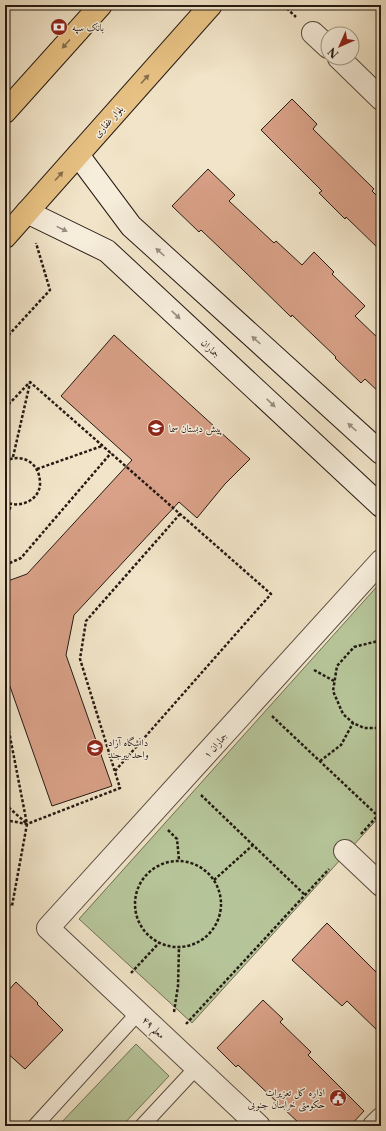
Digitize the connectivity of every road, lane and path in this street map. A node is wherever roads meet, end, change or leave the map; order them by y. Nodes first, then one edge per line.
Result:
1 (101, 5) edge
2 (211, 5) edge
3 (347, 66) edge
4 (381, 99) edge
5 (5, 112) edge
6 (78, 155) junction
7 (27, 212) junction
8 (5, 237) edge
9 (178, 268) junction
10 (153, 294) junction
11 (5, 339) edge
12 (30, 382) junction
13 (5, 408) edge
14 (102, 446) junction
15 (111, 453) junction
16 (381, 453) edge
17 (13, 457) junction
18 (5, 461) edge
19 (37, 469) junction
20 (5, 502) edge
21 (11, 505) junction
22 (381, 506) edge
23 (180, 514) junction
24 (5, 524) edge
25 (381, 561) edge
26 (5, 565) edge
27 (381, 618) edge
28 (380, 641) edge
29 (255, 700) junction
30 (5, 711) edge
31 (353, 723) junction
32 (381, 728) edge
33 (320, 761) junction
34 (115, 771) junction
35 (184, 779) junction
36 (5, 804) edge
37 (381, 812) edge
38 (151, 815) junction
39 (378, 816) junction
40 (5, 820) edge
41 (27, 824) junction
42 (253, 845) junction
43 (345, 851) junction
44 (179, 860) junction
45 (214, 880) junction
46 (381, 885) edge
47 (305, 895) junction
48 (5, 904) edge
49 (48, 928) joint
50 (159, 943) junction
51 (179, 947) junction
52 (114, 991) junction
53 (138, 1013) junction
54 (170, 1042) junction
55 (196, 1068) junction
56 (381, 1119) edge
57 (35, 1126) edge
58 (142, 1126) edge
59 (259, 1126) edge
60 (374, 1126) edge

1 -> 5 main road
6 -> 2 main road, بلوار غفاری
3 - 4 street
7 -> 6 main road, بلوار غفاری
9 -> 6 street
7 - 8 main road, بلوار غفاری
7 -> 10 street, جماران
7 - 11 path
9 - 10 street
16 -> 9 street
10 -> 22 street, جماران
12 - 13 path
12 - 14 path
12 - 17 path
14 - 15 path
14 - 19 path
15 - 23 path
15 - 26 path
17 - 18 path
17 - 19 path
19 - 21 path
20 - 21 path
21 - 24 path
23 - 34 path
23 - 34 path
25 - 29 street, جماران ۱
27 - 28 path
28 - 31 path
29 - 33 path
29 - 35 street, جماران ۱
30 - 41 path
31 - 32 path
31 - 33 path
33 - 39 path
34 - 41 path
35 - 38 street, جماران ۱
35 - 42 path
36 - 41 path
37 - 39 path
38 - 44 path
38 - 49 street, جماران ۱
39 - 43 path
40 - 41 path
41 - 48 path
42 - 45 path
42 - 47 path
43 - 46 street
43 - 47 path
44 - 45 path
44 - 50 path
45 - 51 path
47 - 54 path
49 - 52 street, معلم ۴۹
50 - 51 path
50 - 52 path
51 - 54 path
52 - 53 street, معلم ۴۹
53 - 54 street, معلم ۴۹
53 - 57 lane
54 - 55 street, معلم ۴۹
55 - 58 lane
55 - 59 street, معلم ۴۹
56 - 60 street

